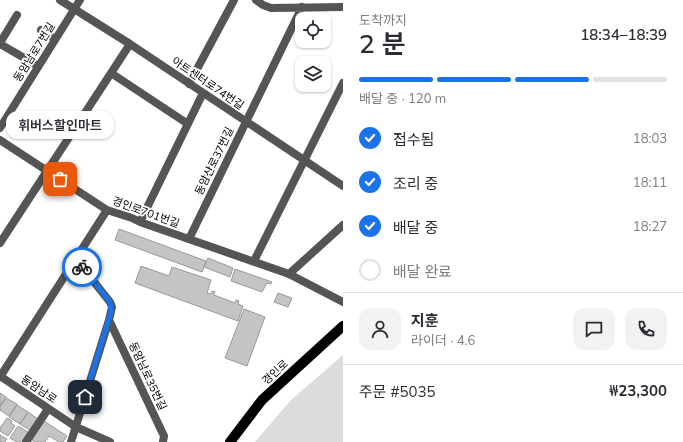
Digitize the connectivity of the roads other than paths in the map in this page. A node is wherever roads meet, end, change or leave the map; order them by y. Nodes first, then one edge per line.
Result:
1 (60, 0) edge
2 (80, 0) edge
3 (234, 0) edge
4 (256, 0) edge
5 (302, 7) junction
6 (343, 7) edge
7 (75, 9) junction
8 (17, 14) dead end
9 (41, 30) dead end
10 (55, 39) junction
11 (0, 43) edge
12 (130, 44) junction
13 (38, 66) junction
14 (111, 73) junction
15 (343, 83) edge
16 (189, 84) junction
17 (203, 93) junction
18 (246, 122) junction
19 (188, 124) junction
20 (0, 128) edge
21 (0, 140) edge
22 (304, 160) junction
23 (48, 171) junction
24 (343, 186) edge
25 (107, 210) junction
26 (140, 222) junction
27 (343, 225) edge
28 (189, 239) junction
29 (0, 243) edge
30 (75, 258) junction
31 (254, 261) junction
32 (289, 274) junction
33 (343, 302) edge
34 (109, 320) junction
35 (343, 326) edge
36 (0, 377) edge
37 (48, 409) junction
38 (76, 427) junction
39 (26, 442) edge
40 (71, 442) edge
41 (110, 442) edge
42 (163, 442) edge
43 (230, 442) edge

1 - 7 street, 아트센터로74번길
2 - 7 street, 동암남로7번길
3 - 16 street
4 - 5 street
5 - 6 street
5 - 18 street, 동암산로37번길
7 - 10 street, 동암남로7번길
7 - 12 street, 아트센터로74번길
8 - 11 street
9 - 10 street
10 - 13 street, 동암남로7번길
11 - 13 street
12 - 14 street
12 - 16 street, 아트센터로74번길
13 - 20 street, 동암남로7번길
14 - 19 street
14 - 23 street
15 - 22 street
16 - 17 street, 아트센터로74번길
17 - 18 street, 아트센터로74번길
17 - 19 street
18 - 22 street, 아트센터로74번길
18 - 28 street, 동암산로37번길
19 - 26 street
21 - 23 street, 경인로701번길
22 - 24 street, 아트센터로74번길
22 - 31 street
23 - 25 street, 경인로701번길
23 - 29 street
25 - 26 street, 경인로701번길
25 - 30 street
26 - 28 street, 경인로701번길
27 - 32 street
28 - 31 street, 경인로701번길
30 - 34 street
30 - 36 street
31 - 32 street, 경인로701번길
32 - 33 street, 경인로701번길
34 - 38 street
34 - 42 street, 동암남로35번길
35 - 43 main road, 경인로
36 - 37 street, 동암남로
37 - 38 street, 동암남로
37 - 39 street
38 - 40 street
38 - 41 street, 동암남로

